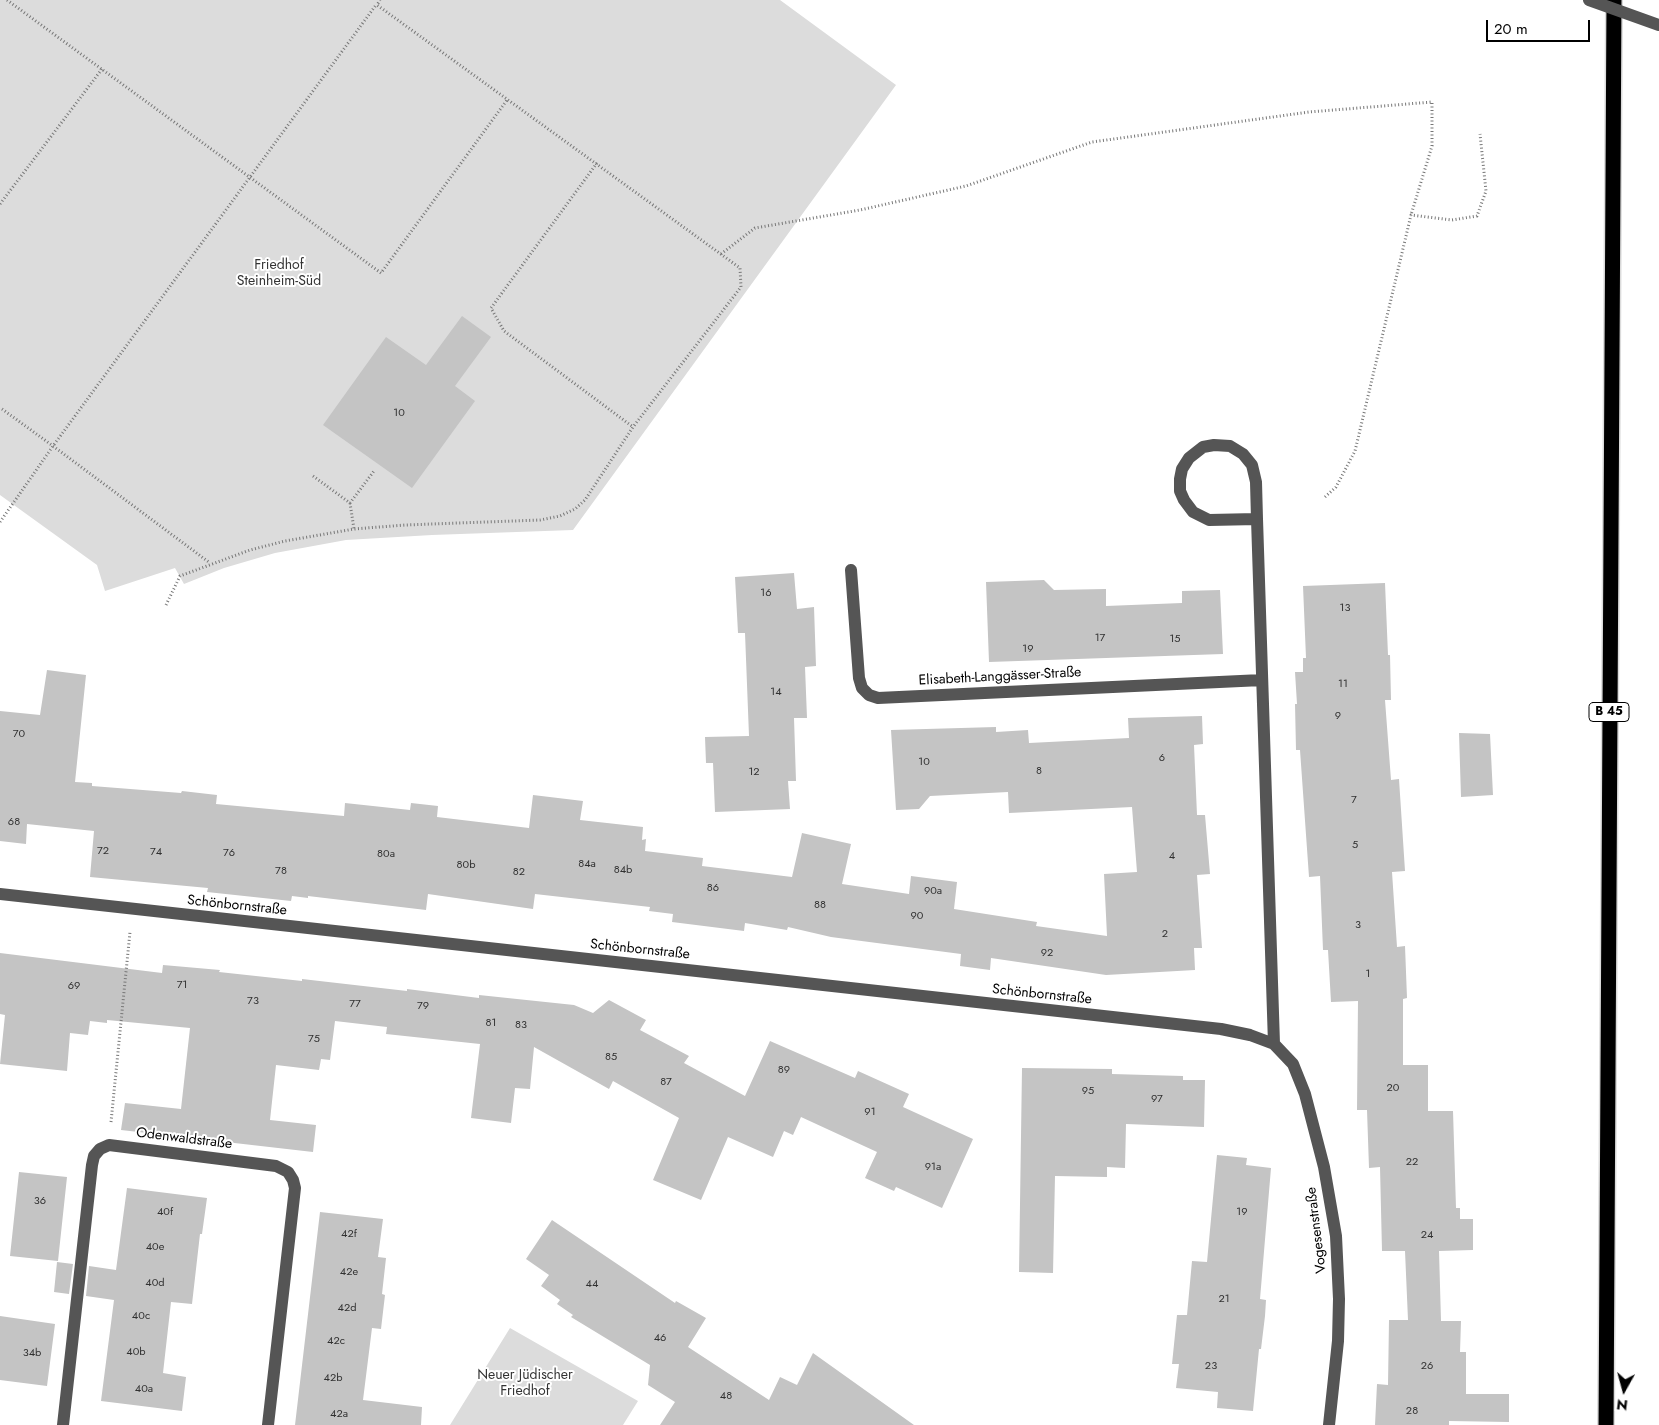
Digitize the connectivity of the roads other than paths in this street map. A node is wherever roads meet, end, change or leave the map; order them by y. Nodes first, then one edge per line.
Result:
1 (1589, 0) edge
2 (1614, 0) edge
3 (1659, 25) edge
4 (1257, 519) junction
5 (851, 570) dead end
6 (1262, 680) junction
7 (0, 894) edge
8 (1274, 1044) junction
9 (63, 1425) edge
10 (268, 1425) edge
11 (1329, 1425) edge
12 (1606, 1425) edge

1 - 3 street, bridge
2 - 12 highway, B 45
4 - 4 street
4 - 6 street
5 - 6 street, Elisabeth-Langgässer-Straße
6 - 8 street
7 - 8 street, Schönbornstraße
8 - 11 street, Vogesenstraße
9 - 10 street, Odenwaldstraße

